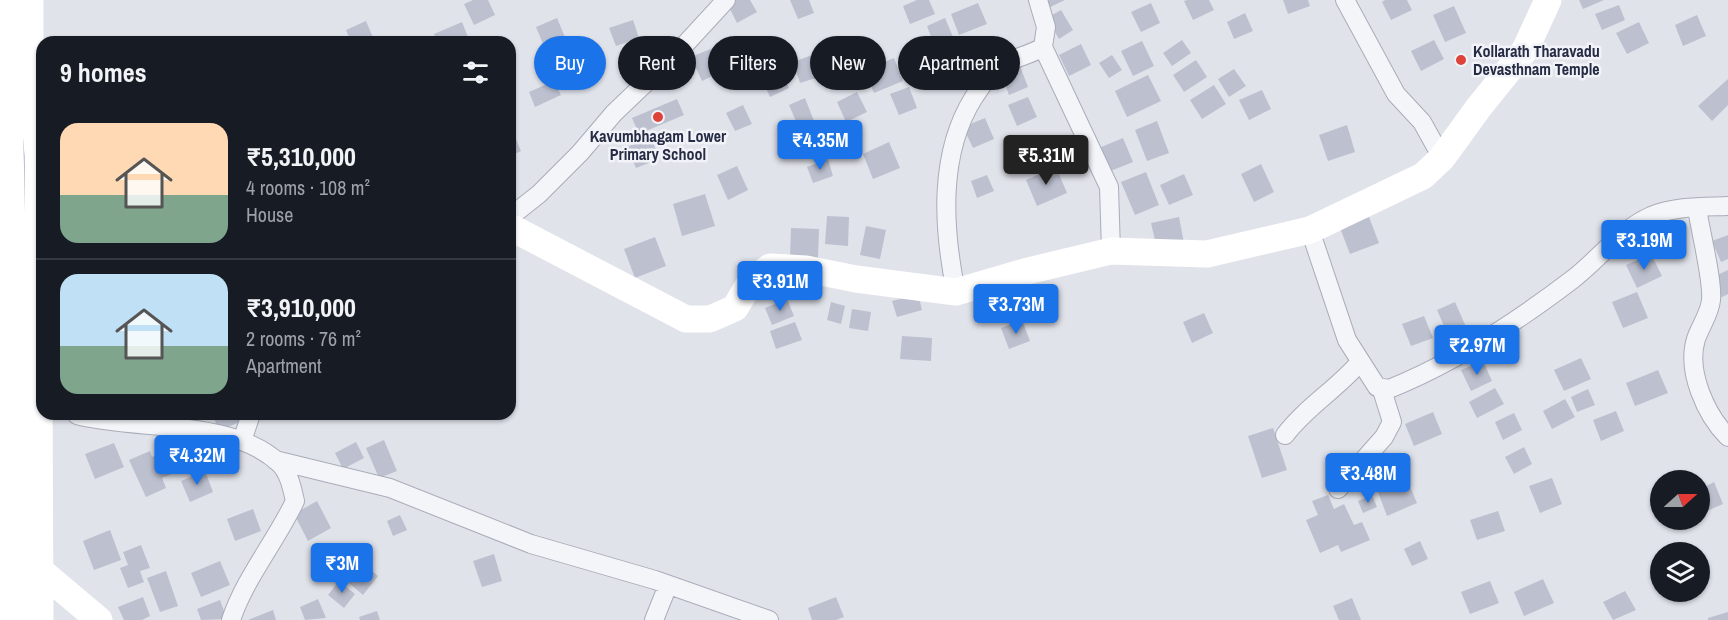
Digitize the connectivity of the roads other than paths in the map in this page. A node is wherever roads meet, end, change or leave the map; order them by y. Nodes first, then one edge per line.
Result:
1 (4, 0) edge
2 (30, 0) edge
3 (726, 0) edge
4 (1038, 0) edge
5 (1344, 0) edge
6 (1548, 0) edge
7 (1043, 47) junction
8 (36, 156) edge
9 (1442, 158) junction
10 (1728, 206) edge
11 (1697, 208) junction
12 (516, 212) edge
13 (516, 229) edge
14 (1310, 230) junction
15 (1111, 251) junction
16 (956, 292) junction
17 (1359, 362) junction
18 (1382, 390) junction
19 (37, 420) edge
20 (95, 420) edge
21 (249, 420) edge
22 (1285, 435) dead end
23 (1728, 437) edge
24 (242, 441) junction
25 (275, 460) junction
26 (1338, 489) dead end
27 (42, 572) junction
28 (668, 585) junction
29 (11, 620) edge
30 (40, 620) edge
31 (99, 620) edge
32 (231, 620) edge
33 (654, 620) edge
34 (769, 620) edge

1 - 29 highway
2 - 8 street
3 - 12 street
4 - 7 street
5 - 9 street
6 - 9 street
7 - 15 street
7 - 16 street
9 - 14 street
10 - 11 street
11 - 18 street
11 - 23 street
13 - 16 street
14 - 15 street
14 - 17 street
15 - 16 street
17 - 18 street
17 - 22 street
18 - 26 street
19 - 27 street
20 - 24 street
21 - 24 street
24 - 25 street
25 - 28 street
25 - 32 street
27 - 30 street
27 - 31 street
28 - 33 street
28 - 34 street

